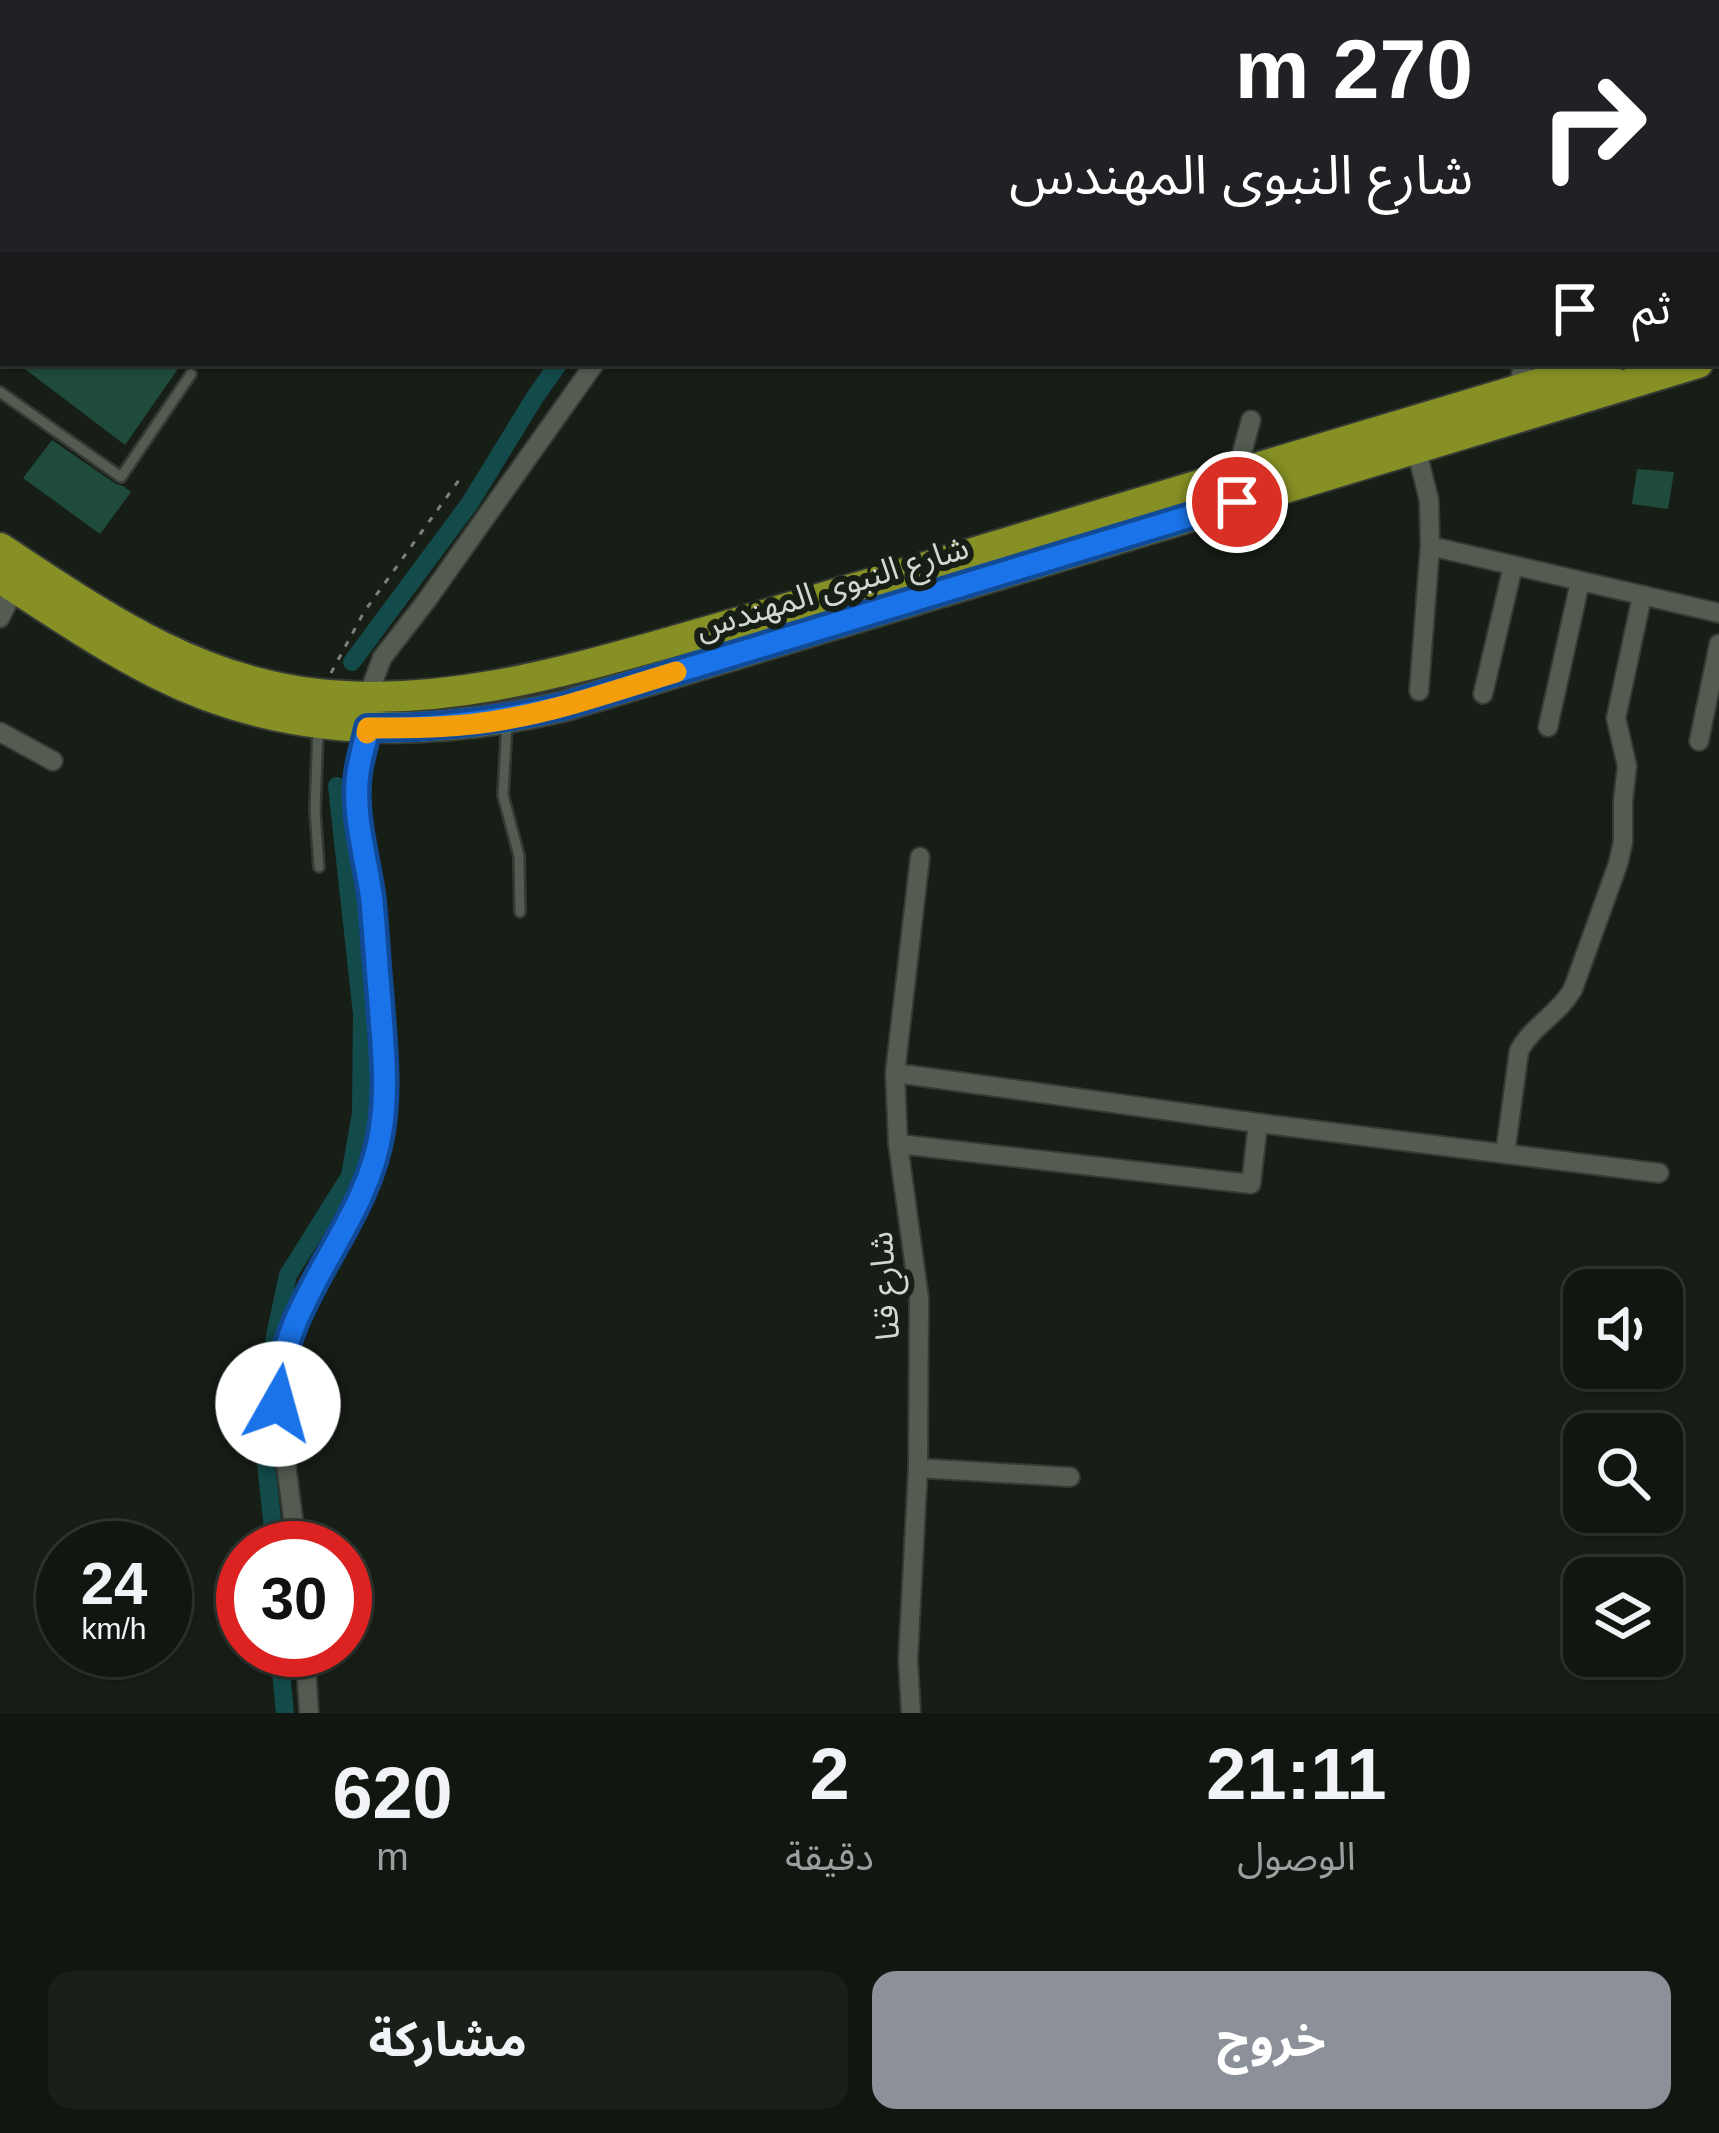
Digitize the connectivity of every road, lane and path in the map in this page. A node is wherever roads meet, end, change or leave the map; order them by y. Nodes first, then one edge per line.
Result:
1 (593, 366) edge
2 (1588, 366) edge
3 (1688, 366) edge
4 (191, 374) dead end
5 (1521, 376) edge
6 (0, 392) edge
7 (1252, 420) dead end
8 (1416, 448) junction
9 (1236, 475) junction
10 (459, 480) dead end
11 (1430, 546) junction
12 (0, 548) edge
13 (1513, 566) junction
14 (8, 582) edge
15 (1580, 582) junction
16 (1642, 596) junction
17 (1719, 613) edge
18 (0, 618) edge
19 (786, 624) junction
20 (740, 638) junction
21 (1719, 644) edge
22 (1419, 691) dead end
23 (1484, 694) dead end
24 (320, 709) junction
25 (368, 712) junction
26 (507, 719) junction
27 (1548, 727) dead end
28 (0, 732) edge
29 (1699, 741) dead end
30 (53, 760) dead end
31 (920, 856) dead end
32 (319, 868) dead end
33 (520, 912) dead end
34 (895, 1073) junction
35 (1258, 1123) junction
36 (898, 1144) junction
37 (1505, 1154) junction
38 (1659, 1173) dead end
39 (918, 1468) junction
40 (1070, 1477) dead end
41 (293, 1521) edge
42 (307, 1677) edge
43 (310, 1713) edge
44 (911, 1713) edge

1 - 25 street
2 - 5 main road, شارع النبوى المهندس
3 - 8 main road, شارع النبوى المهندس
4 - 6 lane
5 - 9 main road, شارع النبوى المهندس
7 - 9 street
8 - 11 street
8 - 19 main road, شارع النبوى المهندس
9 - 19 main road, شارع النبوى المهندس
10 - 24 path
11 - 13 street
11 - 22 street
12 - 24 main road, شارع النبوى المهندس
13 - 15 street
13 - 23 street
14 - 18 street
14 - 24 main road, شارع النبوى المهندس
15 - 16 street
15 - 27 street
16 - 17 street
16 - 37 street
19 - 20 main road, شارع النبوى المهندس
20 - 25 main road, شارع النبوى المهندس
20 - 26 main road, شارع النبوى المهندس
21 - 29 street
24 - 25 main road, شارع النبوى المهندس
24 - 32 lane
25 - 26 main road, شارع النبوى المهندس
25 - 41 street
26 - 33 lane
28 - 30 street
31 - 34 street, شارع قنا
34 - 35 street
34 - 36 street, شارع قنا
35 - 36 street
35 - 37 street
36 - 39 street, شارع قنا
37 - 38 street
39 - 40 street
39 - 44 street, شارع قنا
42 - 43 street

